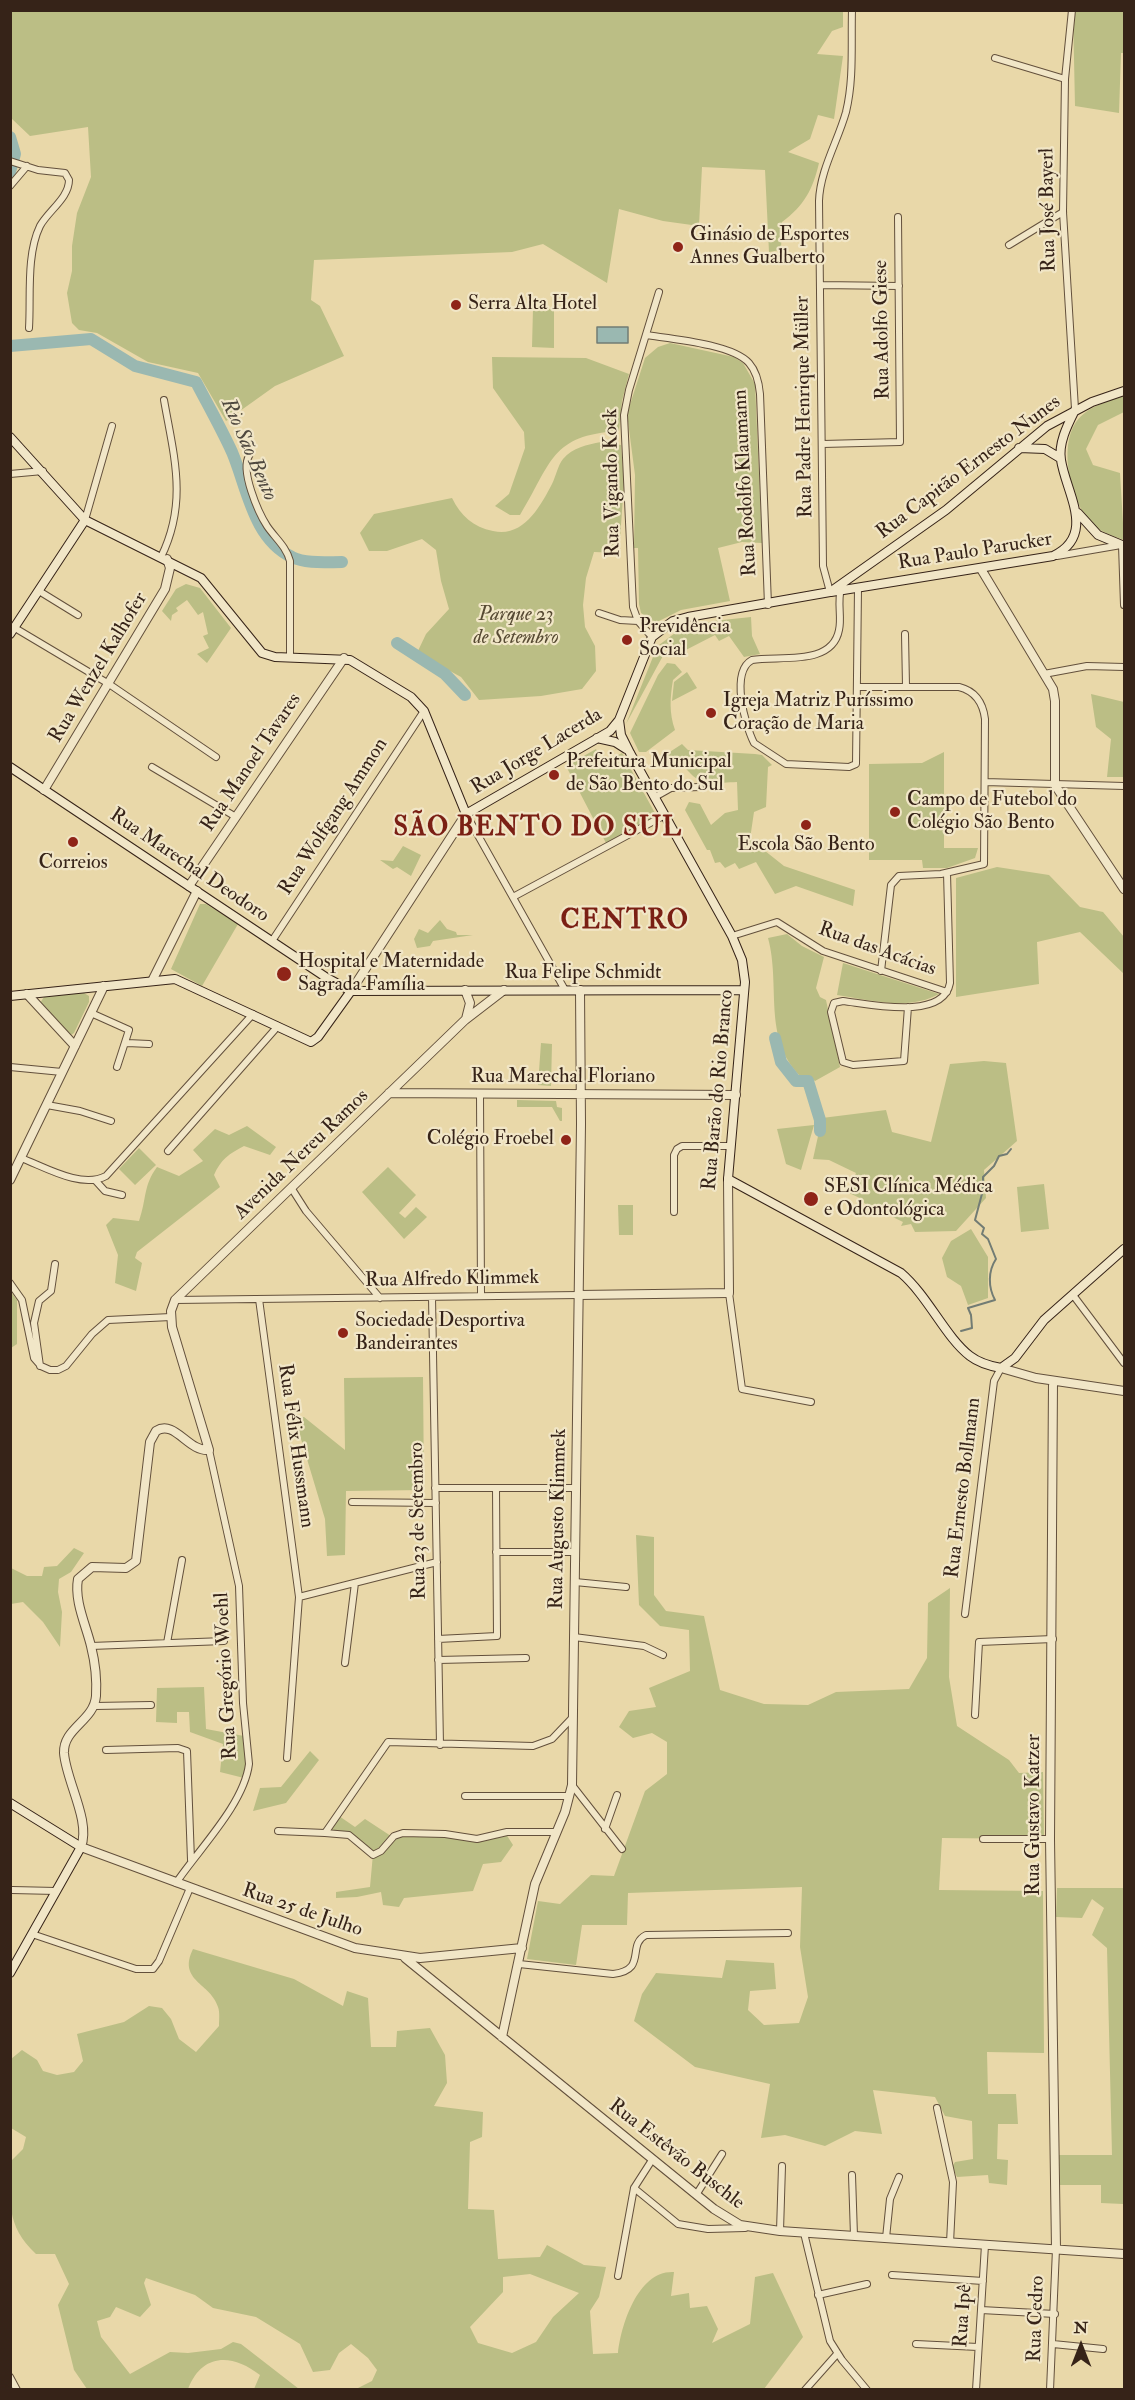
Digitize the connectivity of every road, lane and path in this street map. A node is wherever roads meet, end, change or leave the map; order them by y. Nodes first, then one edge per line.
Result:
1 (852, 10) edge
2 (1072, 10) edge
3 (995, 58) dead end
4 (1065, 79) junction
5 (10, 161) edge
6 (27, 166) junction
7 (10, 186) edge
8 (1063, 212) junction
9 (898, 217) dead end
10 (1009, 245) dead end
11 (820, 285) junction
12 (899, 286) junction
13 (659, 292) dead end
14 (29, 328) dead end
15 (646, 335) junction
16 (1125, 391) edge
17 (164, 400) dead end
18 (1075, 410) junction
19 (112, 426) dead end
20 (10, 437) edge
21 (823, 444) junction
22 (1019, 448) junction
23 (249, 456) dead end
24 (1060, 458) junction
25 (43, 471) junction
26 (10, 474) edge
27 (1075, 509) junction
28 (85, 520) junction
29 (1123, 544) edge
30 (1053, 556) junction
31 (164, 558) junction
32 (981, 569) junction
33 (853, 574) junction
34 (841, 586) junction
35 (858, 588) junction
36 (39, 591) junction
37 (827, 593) junction
38 (838, 603) junction
39 (768, 604) junction
40 (1125, 605) edge
41 (599, 613) dead end
42 (78, 615) dead end
43 (638, 621) junction
44 (13, 631) edge
45 (905, 634) dead end
46 (652, 637) junction
47 (290, 657) junction
48 (344, 658) junction
49 (1125, 667) edge
50 (1044, 674) junction
51 (109, 684) junction
52 (906, 686) junction
53 (858, 687) junction
54 (424, 711) junction
55 (619, 720) junction
56 (596, 738) junction
57 (630, 753) junction
58 (216, 758) dead end
59 (10, 767) edge
60 (152, 767) dead end
61 (985, 782) junction
62 (1055, 785) junction
63 (1125, 786) edge
64 (700, 787) dead end
65 (44, 790) junction
66 (655, 797) junction
67 (466, 814) junction
68 (665, 815) junction
69 (236, 817) junction
70 (946, 873) junction
71 (189, 886) junction
72 (1125, 889) edge
73 (197, 891) junction
74 (513, 897) junction
75 (732, 936) junction
76 (272, 941) junction
77 (881, 971) junction
78 (153, 979) junction
79 (104, 986) junction
80 (465, 990) junction
81 (504, 990) junction
82 (564, 990) junction
83 (580, 990) junction
84 (744, 990) junction
85 (351, 991) junction
86 (947, 992) junction
87 (27, 994) junction
88 (10, 996) edge
89 (908, 1007) junction
90 (91, 1013) junction
91 (254, 1014) junction
92 (465, 1020) junction
93 (278, 1026) junction
94 (127, 1043) junction
95 (149, 1044) dead end
96 (75, 1046) junction
97 (10, 1067) edge
98 (117, 1067) dead end
99 (62, 1072) junction
100 (389, 1093) junction
101 (480, 1094) junction
102 (581, 1094) junction
103 (736, 1095) junction
104 (47, 1105) junction
105 (111, 1120) dead end
106 (731, 1146) junction
107 (168, 1151) dead end
108 (21, 1158) junction
109 (728, 1179) junction
110 (10, 1180) edge
111 (95, 1180) junction
112 (292, 1189) junction
113 (122, 1195) dead end
114 (674, 1212) dead end
115 (1125, 1249) edge
116 (55, 1264) dead end
117 (10, 1283) edge
118 (729, 1293) junction
119 (579, 1295) junction
120 (1073, 1295) junction
121 (481, 1296) junction
122 (432, 1297) junction
123 (380, 1298) junction
124 (259, 1299) junction
125 (175, 1300) junction
126 (171, 1317) junction
127 (1125, 1363) edge
128 (40, 1366) junction
129 (1001, 1368) junction
130 (1053, 1381) junction
131 (1125, 1391) edge
132 (811, 1402) dead end
133 (209, 1449) junction
134 (435, 1488) junction
135 (496, 1488) junction
136 (575, 1488) junction
137 (352, 1502) dead end
138 (436, 1503) junction
139 (496, 1552) junction
140 (575, 1552) junction
141 (182, 1560) dead end
142 (436, 1562) junction
143 (355, 1582) junction
144 (575, 1582) junction
145 (626, 1587) dead end
146 (299, 1597) junction
147 (965, 1614) dead end
148 (574, 1637) junction
149 (438, 1639) junction
150 (1053, 1639) junction
151 (224, 1641) dead end
152 (167, 1643) junction
153 (91, 1646) junction
154 (663, 1655) dead end
155 (526, 1658) dead end
156 (438, 1660) junction
157 (345, 1663) dead end
158 (151, 1705) dead end
159 (94, 1706) junction
160 (975, 1715) dead end
161 (573, 1717) junction
162 (440, 1745) junction
163 (106, 1750) dead end
164 (287, 1758) dead end
165 (572, 1785) junction
166 (617, 1795) dead end
167 (465, 1797) dead end
168 (569, 1797) junction
169 (10, 1803) edge
170 (605, 1829) junction
171 (278, 1831) dead end
172 (557, 1832) junction
173 (325, 1833) junction
174 (983, 1839) dead end
175 (1050, 1839) junction
176 (81, 1846) junction
177 (622, 1849) dead end
178 (191, 1861) junction
179 (176, 1883) junction
180 (190, 1888) junction
181 (12, 1890) dead end
182 (56, 1891) junction
183 (788, 1933) dead end
184 (32, 1934) junction
185 (522, 1948) junction
186 (405, 1958) junction
187 (429, 1958) junction
188 (519, 1964) junction
189 (10, 1973) edge
190 (426, 1975) junction
191 (502, 2037) junction
192 (937, 2108) dead end
193 (722, 2154) dead end
194 (652, 2160) junction
195 (782, 2166) dead end
196 (852, 2175) dead end
197 (899, 2177) dead end
198 (634, 2188) junction
199 (696, 2195) junction
200 (750, 2228) junction
201 (780, 2231) junction
202 (804, 2233) junction
203 (854, 2236) junction
204 (886, 2238) junction
205 (950, 2242) junction
206 (985, 2245) junction
207 (1056, 2249) junction
208 (1125, 2254) edge
209 (892, 2275) dead end
210 (618, 2276) dead end
211 (983, 2281) junction
212 (867, 2284) dead end
213 (818, 2295) junction
214 (981, 2310) junction
215 (1055, 2314) junction
216 (916, 2344) dead end
217 (1053, 2344) junction
218 (978, 2347) junction
219 (1103, 2349) dead end
220 (837, 2354) junction
221 (10, 2377) edge
222 (17, 2390) edge
223 (806, 2390) edge
224 (867, 2390) edge
225 (976, 2390) edge
226 (1050, 2390) edge

1 - 11 street, Rua Padre Henrique Müller
2 - 4 street, Rua José Bayerl
3 - 4 street
4 - 8 street, Rua José Bayerl
5 - 6 street
6 - 7 street
6 - 14 street
8 - 10 street
8 - 18 street, Rua José Bayerl
9 - 12 street, Rua Adolfo Giese
11 - 12 street
11 - 21 street, Rua Padre Henrique Müller
12 - 21 street, Rua Adolfo Giese
13 - 15 street, Rua Vigando Kock
15 - 39 street, Rua Rodolfo Klaumann
15 - 43 street, Rua Vigando Kock
16 - 18 main road, Rua Capitão Ernesto Nunes
17 - 31 street
18 - 22 main road, Rua Capitão Ernesto Nunes
18 - 24 main road
19 - 28 street
20 - 25 main road
21 - 37 street, Rua Padre Henrique Müller
22 - 24 main road
22 - 33 main road, Rua Capitão Ernesto Nunes
23 - 47 street
24 - 27 main road
25 - 26 street
25 - 28 main road
27 - 29 main road
27 - 30 main road
28 - 31 main road
28 - 36 main road
29 - 30 street, Rua Paulo Parucker
29 - 40 street
30 - 32 main road, Rua Paulo Parucker
31 - 47 main road
31 - 51 street, Rua Wenzel Kalhofer
32 - 35 main road, Rua Paulo Parucker
32 - 50 street
33 - 34 main road, Rua Capitão Ernesto Nunes
33 - 35 main road
34 - 35 main road, Rua Paulo Parucker
34 - 37 main road, Rua Capitão Ernesto Nunes
34 - 38 street
35 - 53 street
36 - 42 street
36 - 44 main road
37 - 38 street
37 - 39 main road, Rua Capitão Ernesto Nunes
38 - 53 street
39 - 46 main road, Rua Capitão Ernesto Nunes
41 - 43 street
43 - 46 street, Rua Vigando Kock
44 - 51 street
45 - 52 street
46 - 55 main road
47 - 48 main road
48 - 54 main road
48 - 69 street, Rua Manoel Tavares
49 - 50 street
50 - 62 street
51 - 58 street
51 - 65 street, Rua Wenzel Kalhofer
52 - 53 street
52 - 61 street
54 - 67 main road
54 - 76 street, Rua Wolfgang Ammon
55 - 56 main road, Rua Jorge Lacerda
55 - 57 main road, Rua Barão do Rio Branco
56 - 57 main road
56 - 67 main road, Rua Jorge Lacerda
57 - 66 main road, Rua Barão do Rio Branco
59 - 65 main road, Rua Marechal Deodoro
60 - 69 street
61 - 62 street
61 - 70 street
62 - 63 street
62 - 72 street
64 - 66 street
65 - 71 main road, Rua Marechal Deodoro
66 - 68 main road, Rua Barão do Rio Branco
67 - 74 street
67 - 85 street, Rua Jorge Lacerda
68 - 74 street
68 - 75 main road, Rua Barão do Rio Branco
69 - 71 street, Rua Manoel Tavares
70 - 77 street
70 - 86 street
71 - 73 main road, Rua Marechal Deodoro
73 - 76 main road, Rua Marechal Deodoro
73 - 78 street
74 - 82 street
75 - 77 street, Rua das Acácias
75 - 84 main road, Rua Barão do Rio Branco
76 - 85 main road, Rua Marechal Deodoro
77 - 86 street, Rua das Acácias
78 - 79 main road
78 - 91 main road
79 - 87 main road
79 - 90 street
80 - 81 main road, Rua Felipe Schmidt
80 - 85 main road, Rua Felipe Schmidt
80 - 92 street
81 - 82 main road, Rua Felipe Schmidt
81 - 92 street, Avenida Nereu Ramos
82 - 83 main road, Rua Felipe Schmidt
83 - 84 main road, Rua Felipe Schmidt
83 - 102 street, Rua Augusto Klimmek
84 - 103 main road, Rua Barão do Rio Branco
85 - 93 main road
86 - 89 street
87 - 88 main road
87 - 96 street
89 - 89 street
90 - 94 street
90 - 96 street
91 - 93 main road
91 - 111 street
92 - 100 street, Avenida Nereu Ramos
93 - 107 street
94 - 95 street
94 - 98 street
96 - 99 street
97 - 99 street
99 - 104 street
100 - 101 street, Rua Marechal Floriano
100 - 112 street, Avenida Nereu Ramos
101 - 102 street, Rua Marechal Floriano
101 - 121 street
102 - 103 street, Rua Marechal Floriano
102 - 119 street, Rua Augusto Klimmek
103 - 106 main road, Rua Barão do Rio Branco
104 - 105 street
104 - 108 street
106 - 109 main road, Rua Barão do Rio Branco
106 - 114 street
108 - 110 street
108 - 111 street
109 - 118 street, Rua Barão do Rio Branco
109 - 129 main road
111 - 113 street
112 - 123 street
112 - 125 street, Avenida Nereu Ramos
115 - 120 main road
116 - 128 street
117 - 128 street
118 - 119 street, Rua Alfredo Klimmek
118 - 132 street, Rua Barão do Rio Branco
119 - 121 street, Rua Alfredo Klimmek
119 - 136 street, Rua Augusto Klimmek
120 - 127 street
120 - 129 main road
121 - 122 street, Rua Alfredo Klimmek
122 - 123 street, Rua Alfredo Klimmek
122 - 134 street, Rua 23 de Setembro
123 - 124 street, Rua Alfredo Klimmek
124 - 125 street, Rua Alfredo Klimmek
124 - 146 street, Rua Félix Hussmann
125 - 126 street
126 - 128 street
126 - 133 street
129 - 130 street
129 - 147 street, Rua Ernesto Bollmann
130 - 131 street
130 - 150 street, Rua Gustavo Katzer
133 - 153 street
133 - 178 street, Rua Gregório Woehl
134 - 135 street
134 - 138 street, Rua 23 de Setembro
135 - 136 street
135 - 139 street
136 - 140 street, Rua Augusto Klimmek
137 - 138 street
138 - 142 street, Rua 23 de Setembro
139 - 140 street
139 - 149 street
140 - 144 street, Rua Augusto Klimmek
141 - 152 street
142 - 143 street
142 - 149 street, Rua 23 de Setembro
143 - 146 street
143 - 157 street
144 - 145 street
144 - 148 street, Rua Augusto Klimmek
146 - 164 street, Rua Félix Hussmann
148 - 154 street
148 - 161 street, Rua Augusto Klimmek
149 - 156 street, Rua 23 de Setembro
150 - 160 street
150 - 175 street, Rua Gustavo Katzer
151 - 152 street
152 - 153 street
153 - 159 street
155 - 156 street
156 - 162 street, Rua 23 de Setembro
158 - 159 street
159 - 176 street
161 - 162 street
161 - 165 street, Rua Augusto Klimmek
162 - 173 street
163 - 178 street
165 - 168 street, Rua Augusto Klimmek
165 - 170 street
166 - 170 street
167 - 168 street
168 - 172 street, Rua Augusto Klimmek
169 - 176 main road
170 - 177 street
171 - 173 street
172 - 173 street
172 - 185 street, Rua Augusto Klimmek
174 - 175 street
175 - 207 street, Rua Gustavo Katzer
176 - 179 street, Rua 25 de Julho
176 - 182 main road
178 - 179 street, Rua Gregório Woehl
179 - 180 street, Rua 25 de Julho
180 - 184 street
180 - 186 street, Rua 25 de Julho
181 - 182 street
182 - 184 main road
183 - 188 street
184 - 189 main road
185 - 187 street, Rua 25 de Julho
185 - 188 street, Rua Augusto Klimmek
186 - 187 street, Rua 25 de Julho
186 - 190 street, Rua Estêvão Buschle
187 - 190 street
188 - 191 street, Rua Augusto Klimmek
190 - 191 street, Rua Estêvão Buschle
191 - 194 street, Rua Estêvão Buschle
192 - 205 street
193 - 199 street
194 - 198 street
194 - 199 street, Rua Estêvão Buschle
195 - 201 street
196 - 203 street
197 - 204 street
198 - 200 street
198 - 210 street
199 - 200 street, Rua Estêvão Buschle
200 - 201 street, Rua Estêvão Buschle
201 - 202 street, Rua Estêvão Buschle
202 - 203 street, Rua Estêvão Buschle
202 - 213 street
203 - 204 street, Rua Estêvão Buschle
204 - 205 street, Rua Estêvão Buschle
205 - 206 street, Rua Estêvão Buschle
206 - 207 street, Rua Estêvão Buschle
206 - 211 street, Rua Ipê
207 - 208 street, Rua Estêvão Buschle
207 - 215 street, Rua Cedro
209 - 211 street
211 - 214 street, Rua Ipê
212 - 213 street
213 - 220 street
214 - 215 street
214 - 218 street, Rua Ipê
215 - 217 street, Rua Cedro
216 - 218 street
217 - 219 street
217 - 226 street, Rua Cedro
218 - 225 street, Rua Ipê
220 - 223 street
220 - 224 street
221 - 222 street

